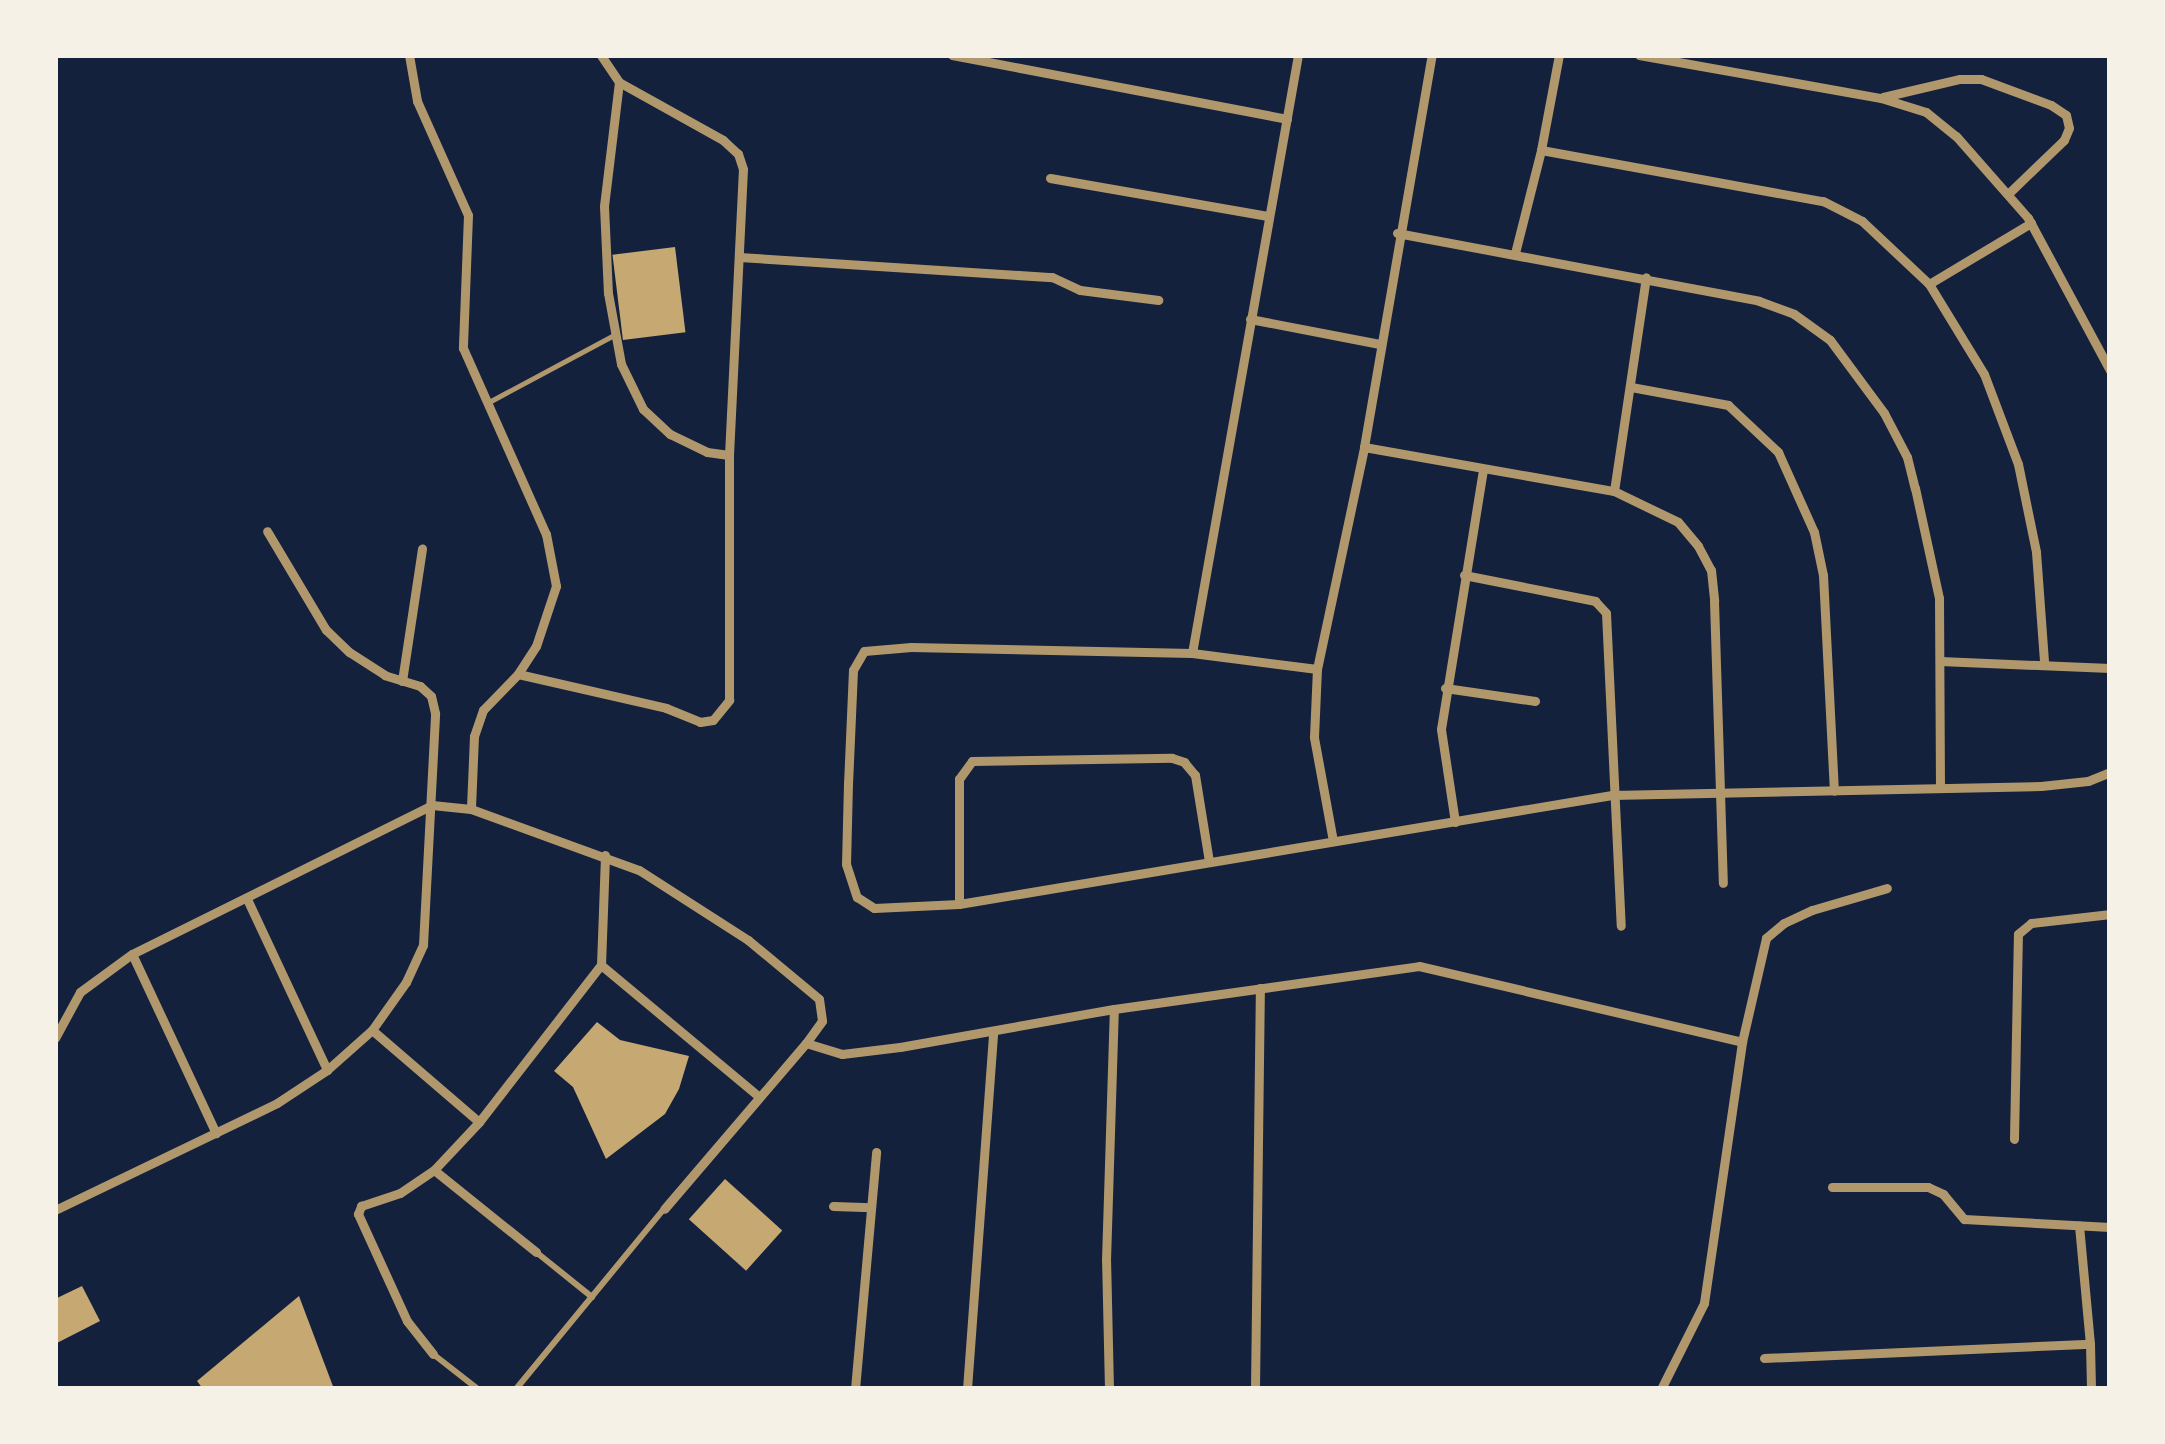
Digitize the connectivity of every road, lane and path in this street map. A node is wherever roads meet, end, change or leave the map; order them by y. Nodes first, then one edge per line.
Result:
1 (409, 55) edge
2 (601, 55) edge
3 (952, 55) edge
4 (1298, 55) edge
5 (1432, 55) edge
6 (1558, 55) edge
7 (1639, 55) edge
8 (619, 82) junction
9 (1881, 98) junction
10 (1287, 118) junction
11 (1542, 150) junction
12 (1050, 178) dead end
13 (2009, 193) junction
14 (1268, 216) junction
15 (2032, 223) junction
16 (1397, 234) junction
17 (1515, 253) junction
18 (739, 257) junction
19 (1646, 277) junction
20 (1929, 284) junction
21 (1158, 300) dead end
22 (1250, 319) junction
23 (614, 335) junction
24 (1380, 344) junction
25 (2110, 370) edge
26 (1630, 387) junction
27 (484, 405) junction
28 (1364, 446) junction
29 (728, 455) junction
30 (1483, 469) junction
31 (1614, 491) junction
32 (267, 531) dead end
33 (422, 549) dead end
34 (1464, 574) junction
35 (1192, 653) junction
36 (1940, 662) junction
37 (2044, 662) junction
38 (2110, 668) edge
39 (1317, 669) junction
40 (518, 674) junction
41 (402, 681) junction
42 (1445, 688) junction
43 (1536, 701) dead end
44 (2110, 772) edge
45 (1940, 787) junction
46 (1834, 792) junction
47 (1723, 793) junction
48 (1612, 795) junction
49 (432, 805) junction
50 (471, 808) junction
51 (1455, 822) junction
52 (1333, 841) junction
53 (605, 855) junction
54 (1209, 861) junction
55 (1723, 883) dead end
56 (1888, 888) dead end
57 (247, 900) junction
58 (959, 904) junction
59 (2110, 914) edge
60 (1621, 926) dead end
61 (132, 954) junction
62 (601, 965) junction
63 (1260, 988) junction
64 (1114, 1009) junction
65 (372, 1030) junction
66 (993, 1031) junction
67 (55, 1038) edge
68 (1742, 1042) junction
69 (806, 1043) junction
70 (327, 1070) junction
71 (758, 1096) junction
72 (478, 1122) junction
73 (216, 1133) junction
74 (2014, 1139) dead end
75 (876, 1152) dead end
76 (434, 1170) junction
77 (1832, 1187) dead end
78 (55, 1194) edge
79 (834, 1206) dead end
80 (871, 1207) junction
81 (58, 1208) edge
82 (664, 1209) joint
83 (2079, 1226) junction
84 (2110, 1227) edge
85 (536, 1252) joint
86 (592, 1297) junction
87 (2090, 1344) junction
88 (433, 1354) joint
89 (1764, 1358) dead end
90 (478, 1389) edge
91 (516, 1389) edge
92 (855, 1389) edge
93 (967, 1389) edge
94 (1109, 1389) edge
95 (1255, 1389) edge
96 (1661, 1389) edge
97 (2091, 1389) edge

1 - 27 street
2 - 8 street
3 - 10 street
4 - 10 street
5 - 16 street
6 - 11 street
7 - 9 street
8 - 18 street
8 - 23 street
9 - 13 street
9 - 13 street
10 - 14 street
11 - 17 street
11 - 20 street
12 - 14 street
13 - 15 street
14 - 22 street
15 - 20 street
15 - 25 street
16 - 17 street
16 - 24 street
17 - 19 street
18 - 21 street
18 - 29 street
19 - 26 street
19 - 36 street
20 - 37 street
22 - 24 street
22 - 35 street
23 - 27 lane
23 - 29 street
24 - 28 street
26 - 31 street
26 - 46 street
27 - 40 street
28 - 30 street
28 - 39 street
29 - 40 street
30 - 31 street
30 - 34 street
31 - 47 street
32 - 41 street
33 - 41 street
34 - 42 street
34 - 48 street
35 - 39 street
35 - 58 street
36 - 37 street
36 - 45 street
37 - 38 street
39 - 52 street
40 - 50 street
41 - 49 street
42 - 43 street
42 - 51 street
44 - 45 street
45 - 46 street
46 - 47 street
47 - 48 street
47 - 55 street
48 - 51 street
48 - 60 street
49 - 50 street
49 - 57 street
49 - 65 street
50 - 53 street
51 - 52 street
52 - 54 street
53 - 62 street
53 - 69 street
54 - 58 street
54 - 58 street
56 - 68 street
57 - 61 street
57 - 70 street
59 - 74 street
61 - 67 street
61 - 73 street
62 - 71 street
62 - 72 street
63 - 64 street
63 - 68 street
63 - 95 street
64 - 66 street
64 - 94 street
65 - 70 street
65 - 72 street
66 - 69 street
66 - 93 street
68 - 96 street
69 - 71 street
70 - 73 street
71 - 82 street
72 - 76 street
73 - 81 street
75 - 80 street
76 - 85 street
76 - 88 street
77 - 83 street
78 - 81 street
79 - 80 street
80 - 92 street
82 - 86 street
83 - 84 street
83 - 87 street
85 - 86 street
86 - 91 street
87 - 89 street
87 - 97 street
88 - 90 street

